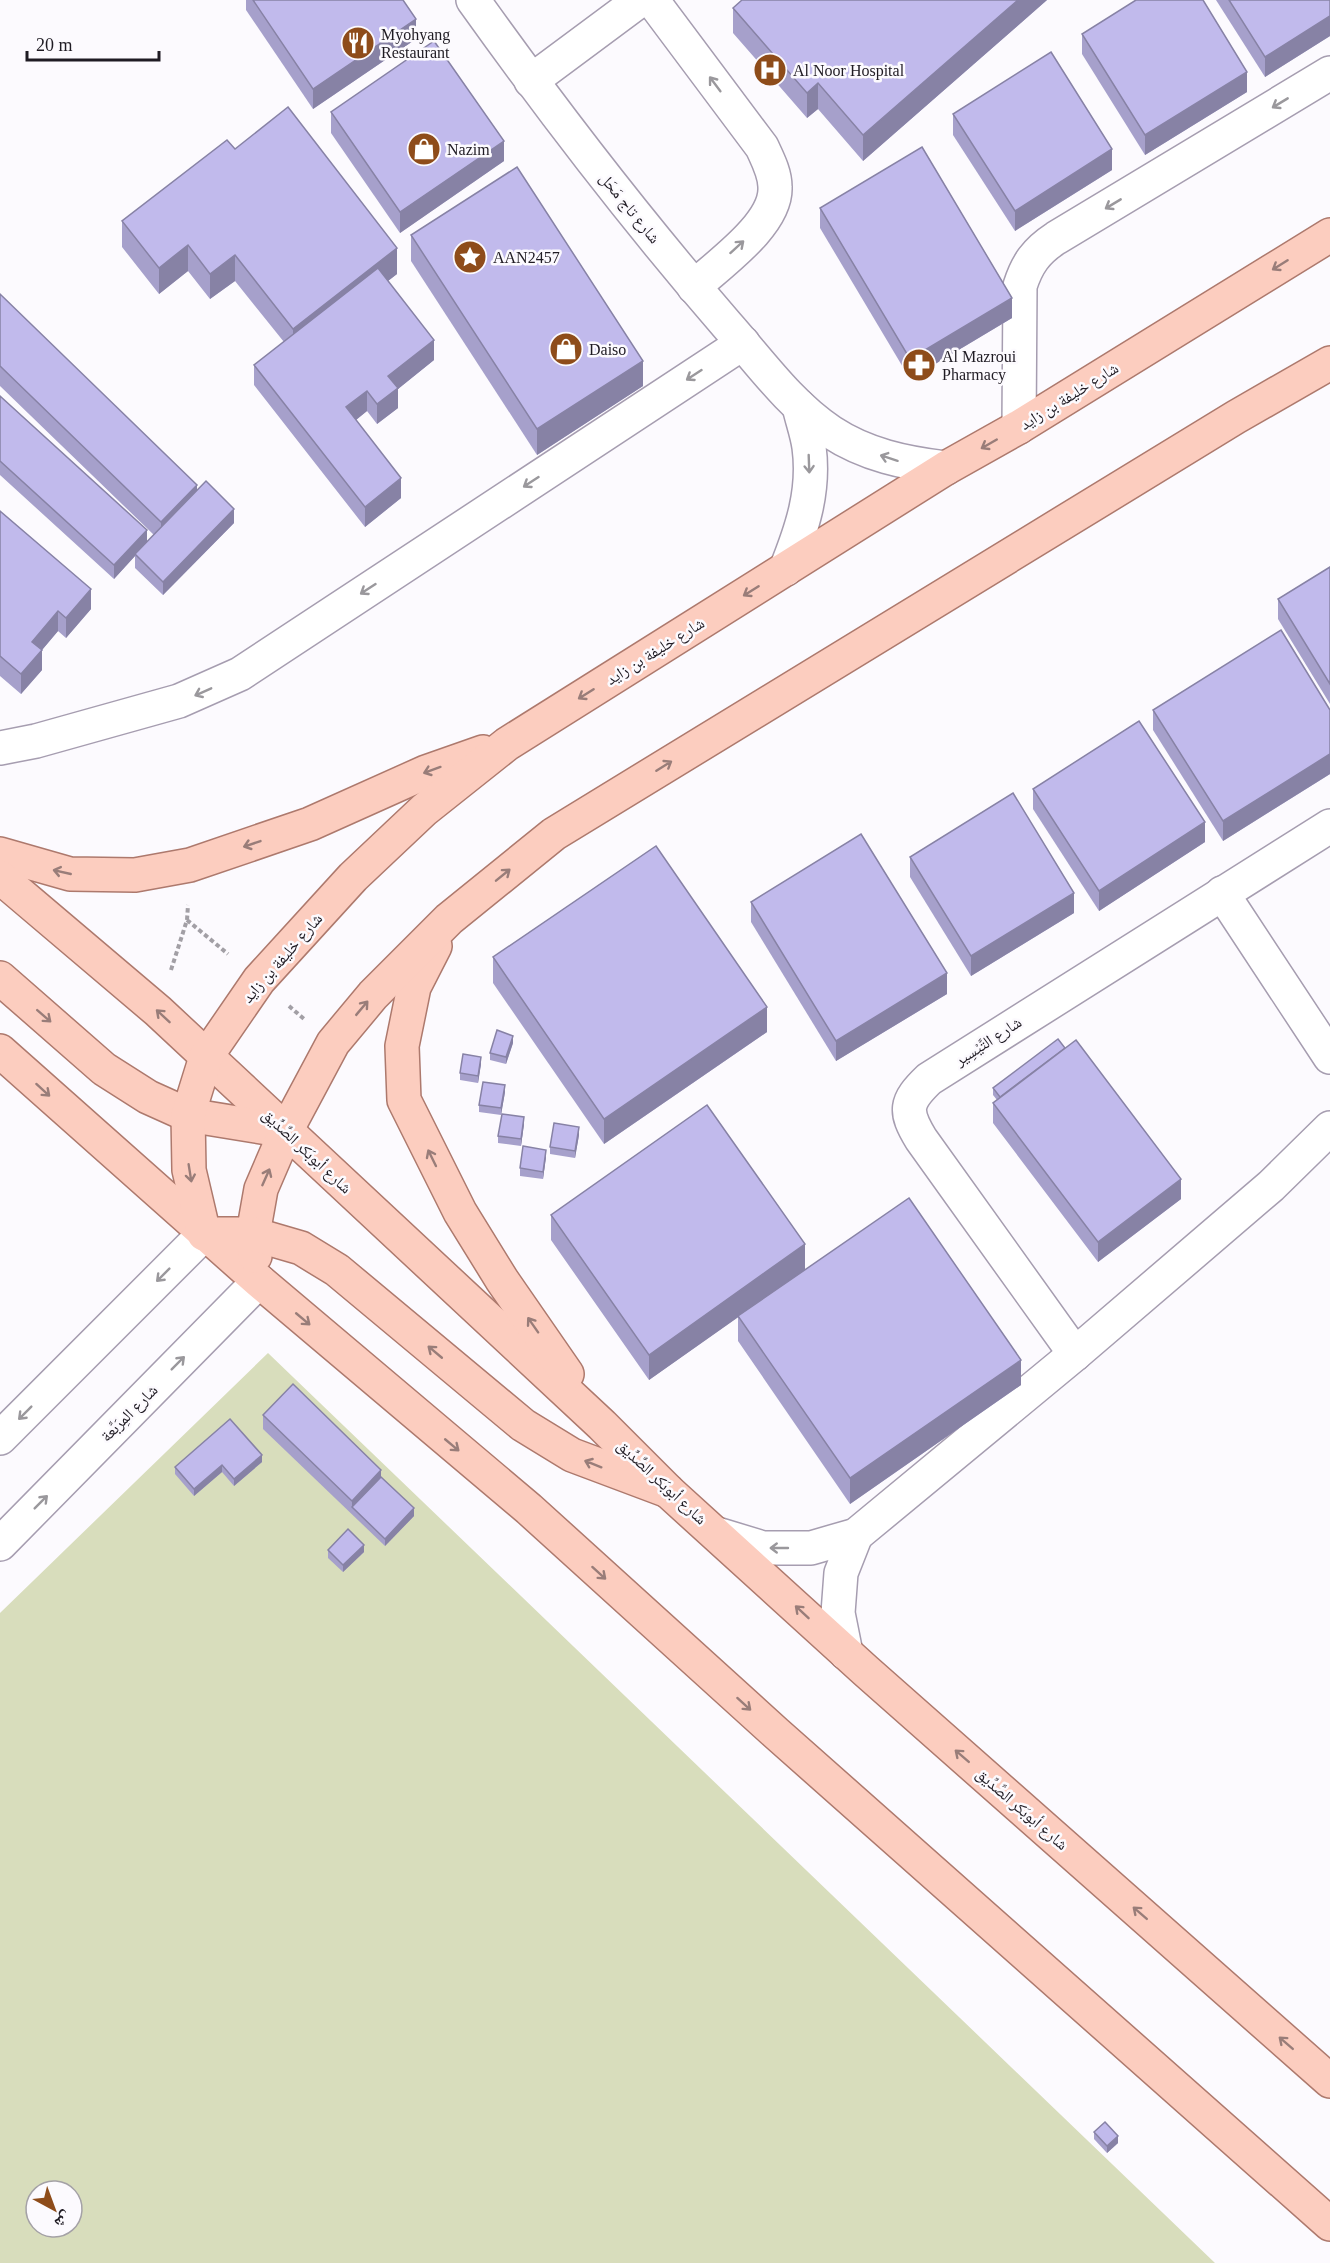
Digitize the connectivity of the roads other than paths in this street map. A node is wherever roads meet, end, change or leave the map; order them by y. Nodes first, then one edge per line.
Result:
1 (473, 0) edge
2 (640, 0) edge
3 (652, 0) edge
4 (1330, 73) edge
5 (531, 81) junction
6 (1330, 235) edge
7 (694, 287) junction
8 (743, 343) junction
9 (1329, 366) edge
10 (799, 406) junction
11 (1018, 427) junction
12 (946, 468) junction
13 (786, 569) junction
14 (507, 744) junction
15 (0, 748) edge
16 (1330, 826) edge
17 (0, 854) edge
18 (0, 877) edge
19 (1222, 893) junction
20 (449, 919) junction
21 (0, 978) edge
22 (0, 1051) edge
23 (206, 1057) junction
24 (1330, 1057) edge
25 (188, 1115) junction
26 (1330, 1128) edge
27 (286, 1131) junction
28 (204, 1234) junction
29 (253, 1234) junction
30 (259, 1281) junction
31 (1075, 1354) junction
32 (602, 1425) junction
33 (0, 1438) edge
34 (668, 1491) junction
35 (717, 1534) junction
36 (856, 1535) junction
37 (0, 1544) edge
38 (846, 1653) junction
39 (1330, 2081) edge
40 (1330, 2224) edge

1 - 5 street, شارع تاج مَحَل
2 - 5 street
7 -> 3 street
4 -> 11 street
5 - 7 street, شارع تاج مَحَل
6 -> 11 main road, شارع خليفة بن زايد
7 - 8 street, شارع تاج مَحَل
8 - 10 street, شارع تاج مَحَل
8 -> 15 street
20 -> 9 main road
12 -> 10 street, شارع تاج مَحَل
10 -> 13 street, شارع تاج مَحَل
11 -> 12 main road, شارع خليفة بن زايد
12 - 13 main road, شارع خليفة بن زايد
13 -> 14 main road, شارع خليفة بن زايد
14 -> 17 main road
14 - 23 main road, شارع خليفة بن زايد
16 - 19 street, شارع التَّيْسِير
23 -> 18 main road, شارع أبوبَكر الصِّدِّيق
19 - 24 street
19 - 31 street, شارع التَّيْسِير
27 -> 20 main road
32 -> 20 main road
21 -> 25 main road
22 -> 28 main road
23 - 25 main road, شارع خليفة بن زايد
23 - 27 main road, شارع أبوبَكر الصِّدِّيق
25 - 27 main road
25 -> 28 main road, شارع خليفة بن زايد
26 - 31 street
29 -> 27 main road
27 - 32 main road, شارع أبوبَكر الصِّدِّيق
28 - 29 main road
28 - 30 main road
28 -> 33 street
29 - 30 main road
34 -> 29 main road
37 -> 30 street, شارع المِرَبَّعة
30 -> 40 main road
31 - 36 street
32 - 34 main road, شارع أبوبَكر الصِّدِّيق
34 - 35 main road, شارع أبوبَكر الصِّدِّيق
36 -> 35 street
38 -> 35 main road, شارع أبوبَكر الصِّدِّيق
36 - 38 street
39 -> 38 main road, شارع أبوبَكر الصِّدِّيق

